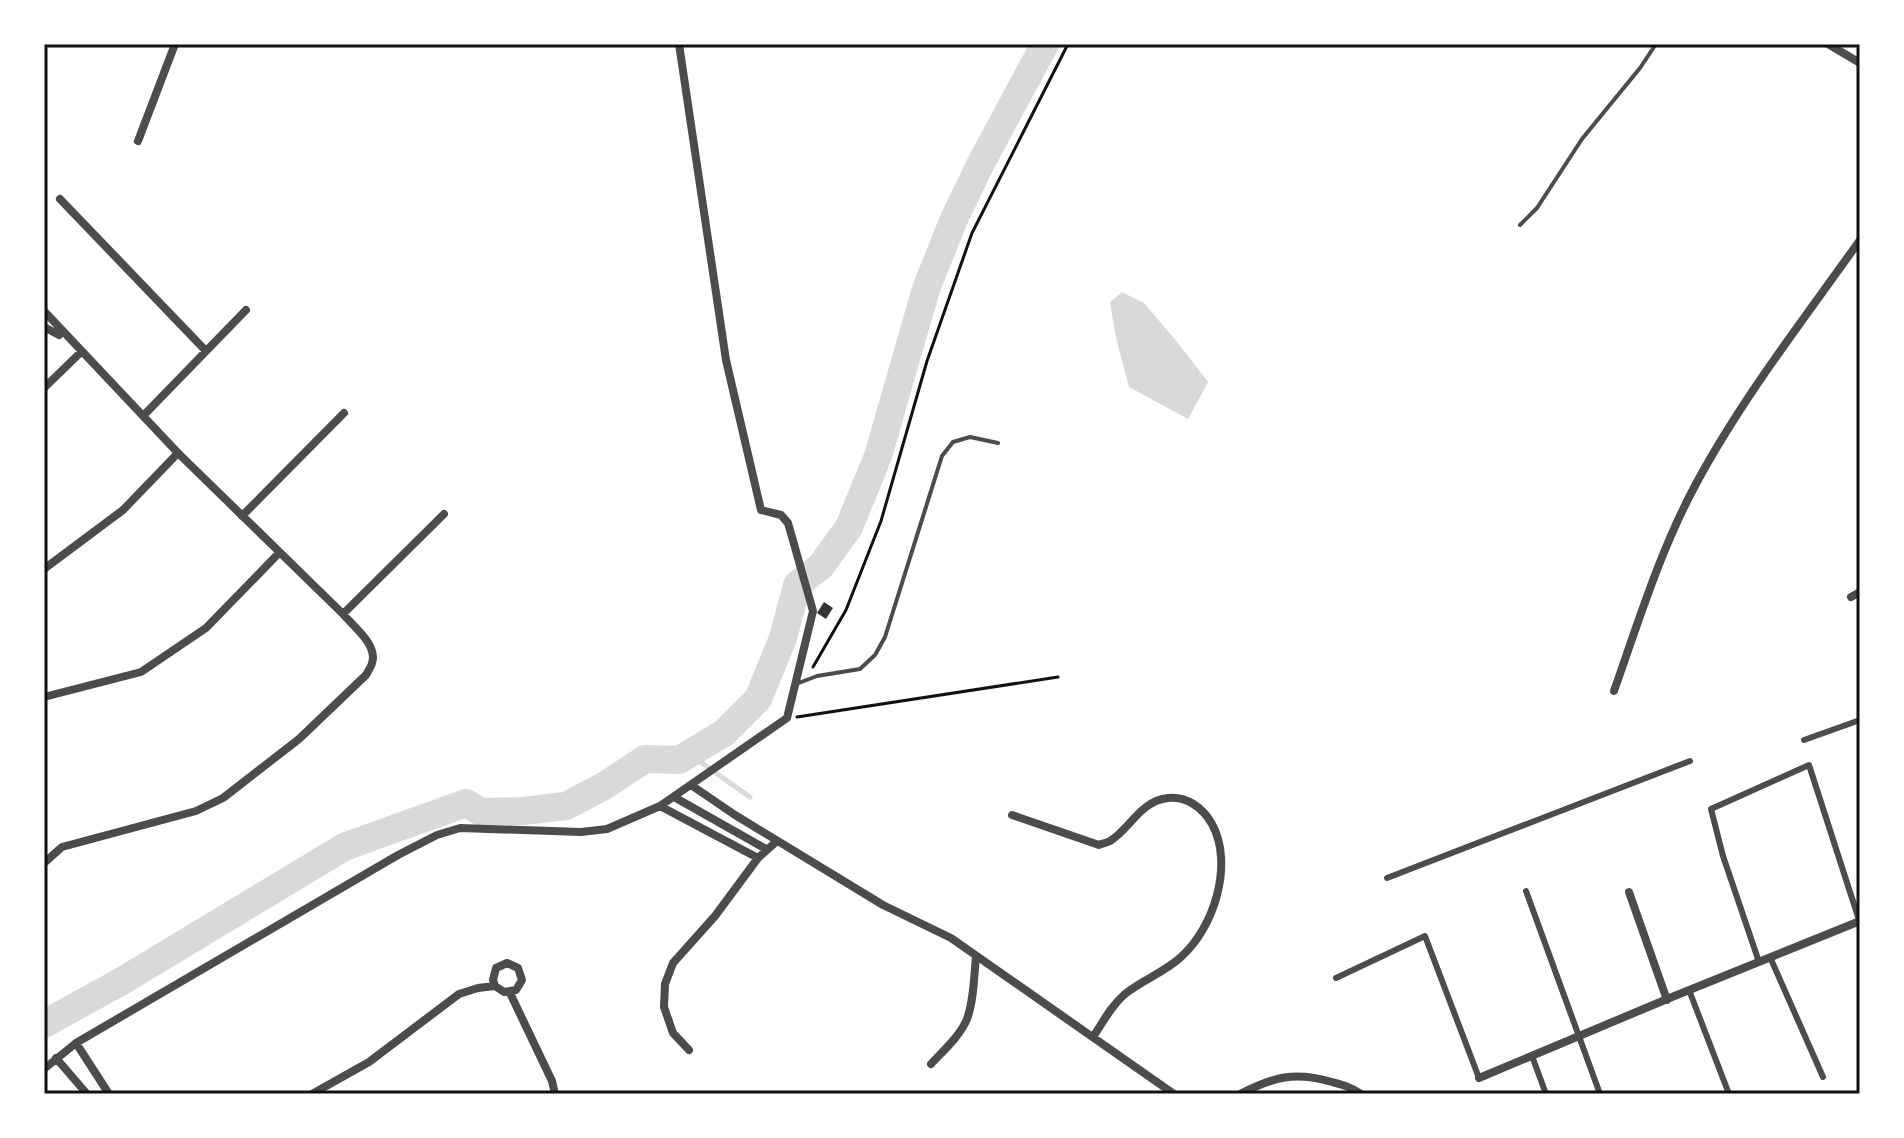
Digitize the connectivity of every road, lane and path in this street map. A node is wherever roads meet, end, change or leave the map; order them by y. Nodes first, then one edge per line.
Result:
1 (175, 44) edge
2 (679, 44) edge
3 (1069, 44) edge
4 (1656, 44) edge
5 (1828, 44) edge
6 (1860, 63) edge
7 (138, 141) dead end
8 (60, 199) dead end
9 (1520, 225) dead end
10 (1860, 240) edge
11 (1857, 251) edge
12 (246, 310) dead end
13 (44, 311) edge
14 (44, 320) edge
15 (44, 327) edge
16 (59, 335) junction
17 (206, 351) junction
18 (81, 352) junction
19 (44, 388) edge
20 (344, 413) dead end
21 (143, 416) junction
22 (998, 443) dead end
23 (178, 453) junction
24 (444, 514) dead end
25 (242, 516) junction
26 (279, 553) junction
27 (44, 569) edge
28 (343, 614) junction
29 (1058, 677) dead end
30 (806, 680) junction
31 (795, 684) junction
32 (1614, 691) dead end
33 (44, 697) edge
34 (787, 718) junction
35 (1860, 720) edge
36 (1804, 740) dead end
37 (1690, 761) dead end
38 (691, 785) junction
39 (674, 797) junction
40 (660, 806) junction
41 (1012, 815) dead end
42 (777, 841) junction
43 (766, 849) junction
44 (758, 858) junction
45 (44, 863) edge
46 (1387, 878) dead end
47 (1526, 891) dead end
48 (1629, 892) dead end
49 (1860, 922) edge
50 (976, 956) junction
51 (1770, 957) junction
52 (1759, 962) junction
53 (1336, 978) dead end
54 (495, 986) junction
55 (1689, 990) junction
56 (510, 993) junction
57 (1667, 1000) junction
58 (1579, 1036) junction
59 (1093, 1037) junction
60 (76, 1043) junction
61 (689, 1050) dead end
62 (1532, 1056) junction
63 (56, 1058) junction
64 (931, 1064) dead end
65 (44, 1069) edge
66 (1823, 1077) dead end
67 (1479, 1078) joint
68 (87, 1094) edge
69 (109, 1094) edge
70 (312, 1094) edge
71 (555, 1094) edge
72 (1174, 1094) edge
73 (1240, 1094) edge
74 (1361, 1094) edge
75 (1546, 1094) edge
76 (1600, 1094) edge
77 (1729, 1094) edge

1 - 7 street
2 - 31 street
3 - 30 path
4 - 9 lane
5 - 6 street
8 - 17 street
10 - 11 street
11 - 32 street
12 - 17 street
13 - 18 street
14 - 16 street
15 - 16 street
16 - 18 street
17 - 21 street
18 - 19 street
18 - 21 street
20 - 25 street
21 - 23 street
22 - 30 lane
23 - 25 street
23 - 27 street
24 - 28 street
25 - 26 street
26 - 28 street
26 - 33 street
28 - 45 street
29 - 34 path
30 - 31 lane
31 - 34 street
34 - 38 street
35 - 36 street
37 - 46 street
38 - 39 street
38 - 42 street
39 - 40 street
39 - 43 street
40 - 44 street
40 - 60 street
41 - 59 street
42 - 43 street
42 - 50 street
43 - 44 street
44 - 61 street
47 - 58 street
48 - 57 street
49 - 51 street
49 - 52 street
50 - 59 street
50 - 64 street
51 - 52 street
51 - 66 street
52 - 55 street
53 - 67 street
54 - 56 street
54 - 56 street
54 - 70 street
55 - 57 street
55 - 77 street
56 - 71 street
57 - 58 street
58 - 62 street
58 - 76 street
59 - 72 street
60 - 63 street
60 - 69 street
62 - 67 street
62 - 75 street
63 - 65 street
63 - 68 street
73 - 74 street

